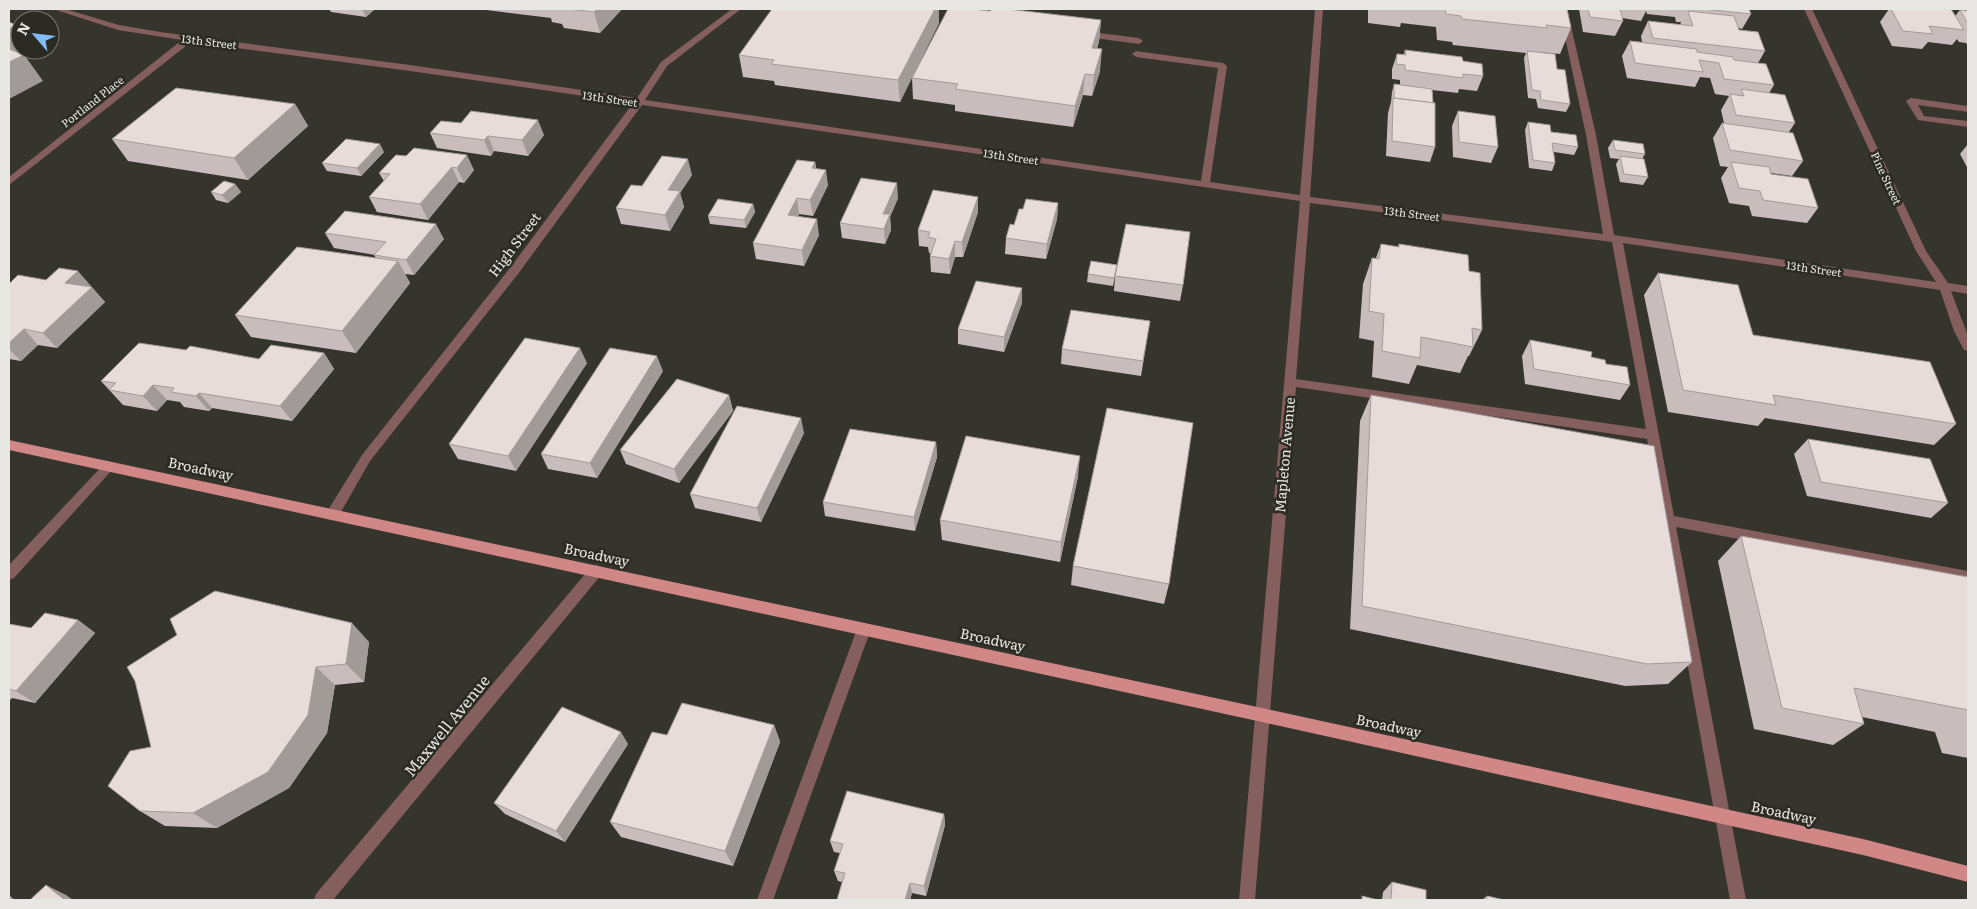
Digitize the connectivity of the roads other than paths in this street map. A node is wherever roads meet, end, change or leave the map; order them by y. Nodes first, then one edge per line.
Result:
1 (57, 9) edge
2 (737, 9) edge
3 (1318, 9) edge
4 (1563, 9) edge
5 (1808, 9) edge
6 (1076, 33) edge
7 (190, 39) junction
8 (1139, 41) dead end
9 (1136, 54) dead end
10 (639, 102) junction
11 (1968, 108) edge
12 (1968, 124) edge
13 (9, 182) edge
14 (1205, 184) junction
15 (1305, 199) junction
16 (1613, 239) junction
17 (1944, 286) junction
18 (1968, 290) edge
19 (1968, 347) edge
20 (1290, 382) junction
21 (1653, 435) junction
22 (9, 445) edge
23 (109, 466) junction
24 (332, 515) junction
25 (1668, 520) junction
26 (596, 572) junction
27 (9, 574) edge
28 (1968, 577) edge
29 (864, 629) junction
30 (1262, 715) junction
31 (1723, 817) junction
32 (1968, 874) edge
33 (322, 900) edge
34 (765, 900) edge
35 (1246, 900) edge
36 (1738, 900) edge

1 - 7 street, 13th Street
2 - 10 street, High Street
3 - 15 street, Mapleton Avenue
4 - 16 street
5 - 17 street, Pine Street
6 - 8 street
7 - 10 street, 13th Street
7 - 13 street, Portland Place
9 - 14 street
10 - 14 street, 13th Street
10 - 24 street, High Street
11 - 12 street
14 - 15 street, 13th Street
15 - 16 street, 13th Street
15 - 20 street, Mapleton Avenue
16 - 17 street, 13th Street
16 - 21 street
17 - 18 street, 13th Street
17 - 19 street, Pine Street
20 - 21 street
20 - 30 street, Mapleton Avenue
21 - 25 street
22 - 23 main road, Broadway
23 - 24 main road, Broadway
23 - 27 street
24 - 26 main road, Broadway
25 - 28 street
25 - 31 street
26 - 29 main road, Broadway
26 - 33 street, Maxwell Avenue
29 - 30 main road, Broadway
29 - 34 street
30 - 31 main road, Broadway
30 - 35 street, Mapleton Avenue
31 - 32 main road, Broadway
31 - 36 street

